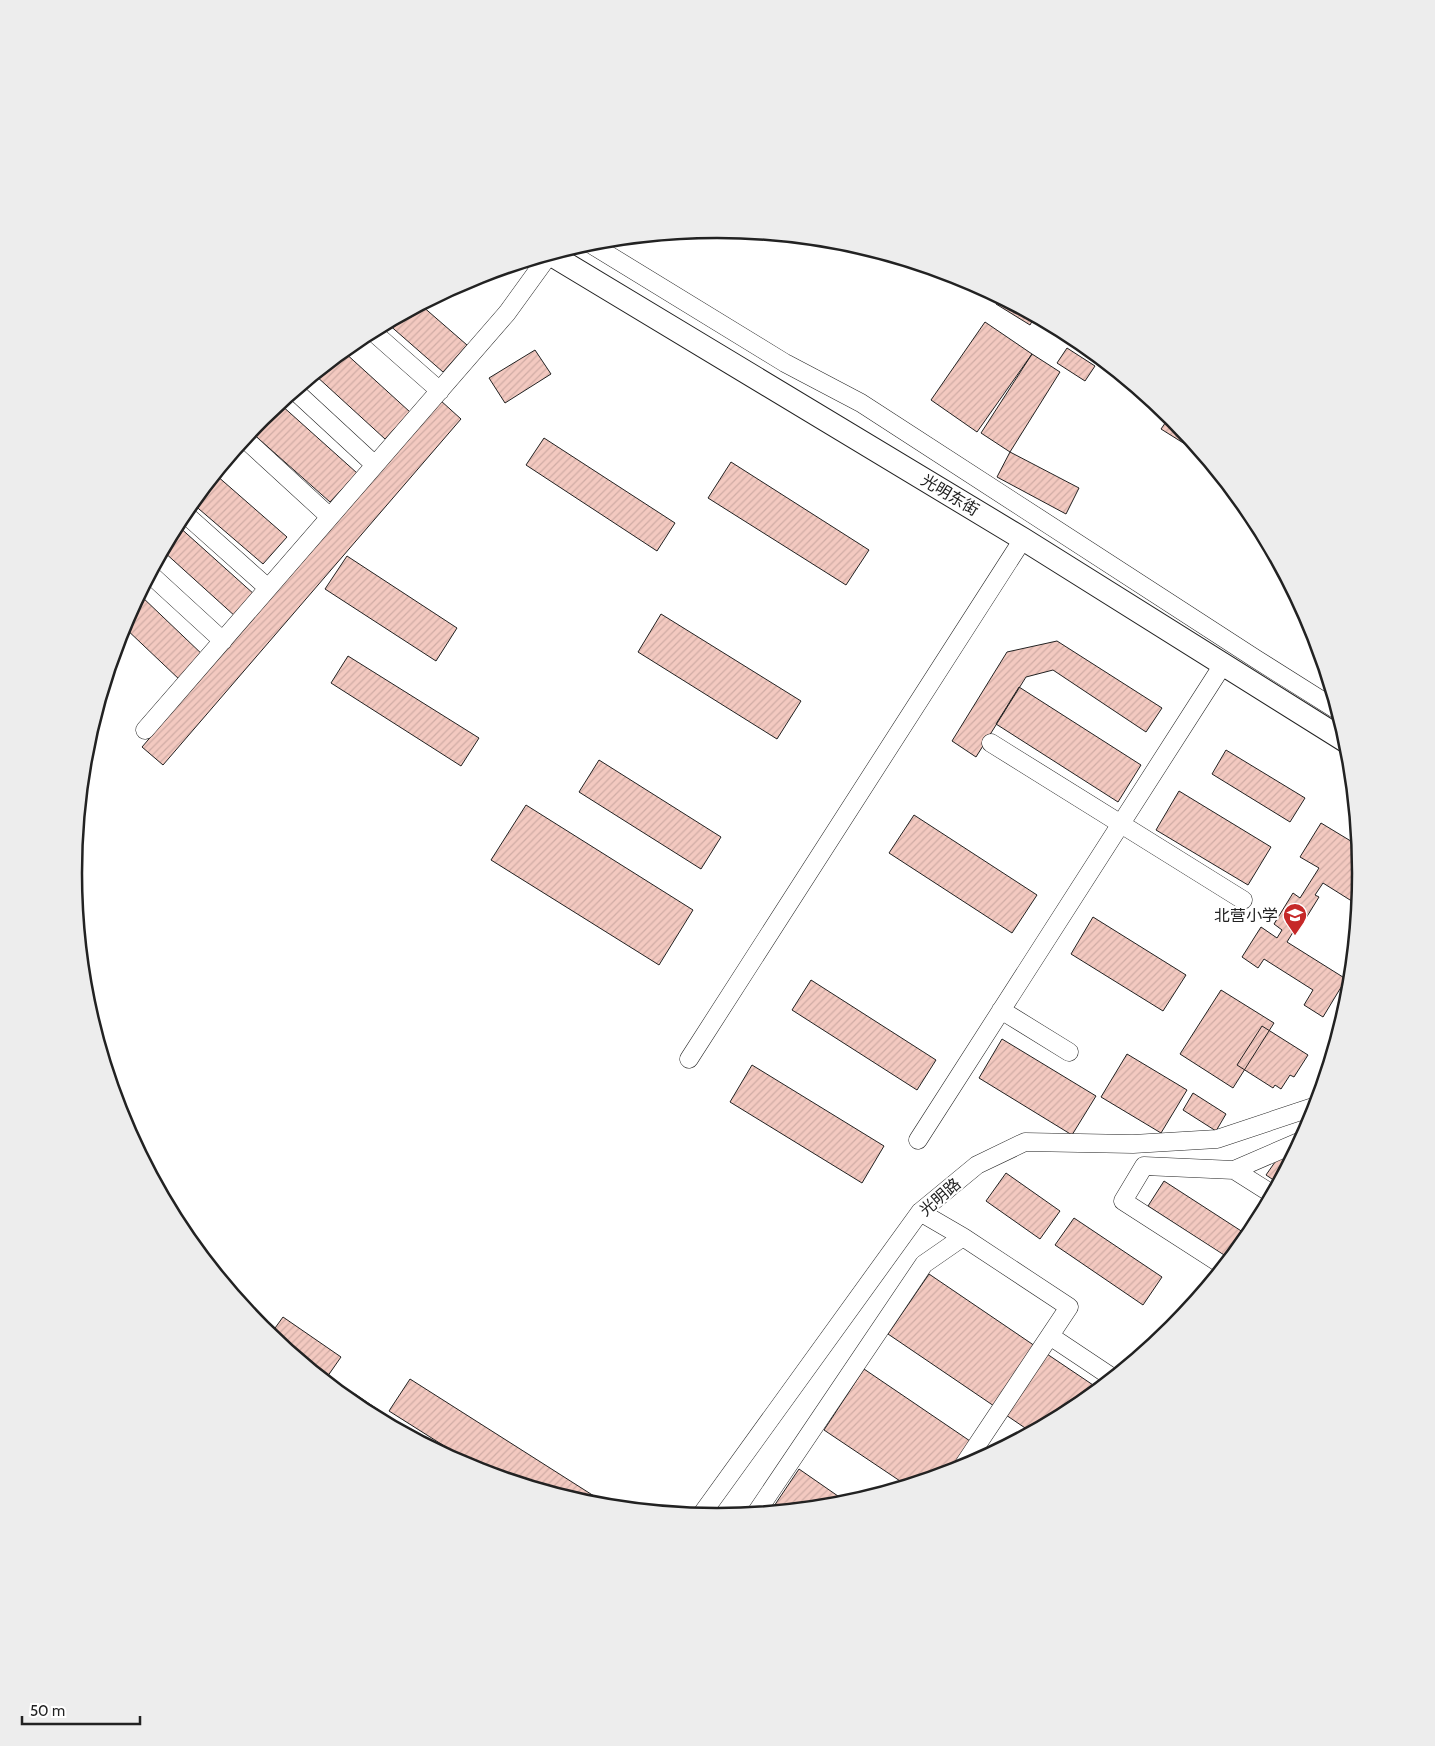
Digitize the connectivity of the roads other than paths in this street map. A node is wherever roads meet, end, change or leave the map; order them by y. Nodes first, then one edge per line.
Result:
1 (599, 249) edge
2 (558, 259) edge
3 (544, 263) edge
4 (378, 337) edge
5 (440, 391) junction
6 (300, 395) edge
7 (250, 443) edge
8 (375, 465) junction
9 (330, 517) junction
10 (191, 519) edge
11 (1023, 539) junction
12 (156, 578) edge
13 (268, 588) junction
14 (223, 640) junction
15 (1224, 663) junction
16 (1330, 705) edge
17 (145, 730) dead end
18 (1337, 736) edge
19 (991, 743) dead end
20 (1121, 824) junction
21 (1243, 900) dead end
22 (1001, 1010) junction
23 (1069, 1052) dead end
24 (689, 1060) dead end
25 (1307, 1109) edge
26 (918, 1140) dead end
27 (1291, 1145) edge
28 (1234, 1170) junction
29 (1267, 1191) edge
30 (920, 1212) junction
31 (963, 1237) junction
32 (1219, 1263) edge
33 (1050, 1336) junction
34 (1107, 1374) edge
35 (968, 1457) edge
36 (760, 1507) edge
37 (706, 1508) edge

1 - 16 street
2 - 11 main road, 光明东街
3 - 5 street
4 - 5 street
5 - 8 street
6 - 8 street
7 - 9 street
8 - 9 street
9 - 13 street
10 - 13 street
11 - 15 main road, 光明东街
11 - 24 street
12 - 14 street
13 - 14 street
14 - 17 street
15 - 18 main road, 光明东街
15 - 20 street
19 - 20 street
20 - 21 street
20 - 22 street
22 - 23 street
22 - 26 street
25 - 30 street, 光明路
27 - 28 street
28 - 29 street
28 - 32 street
30 - 31 street
30 - 37 street, 光明路
31 - 33 street
31 - 36 street
33 - 34 street
33 - 35 street

